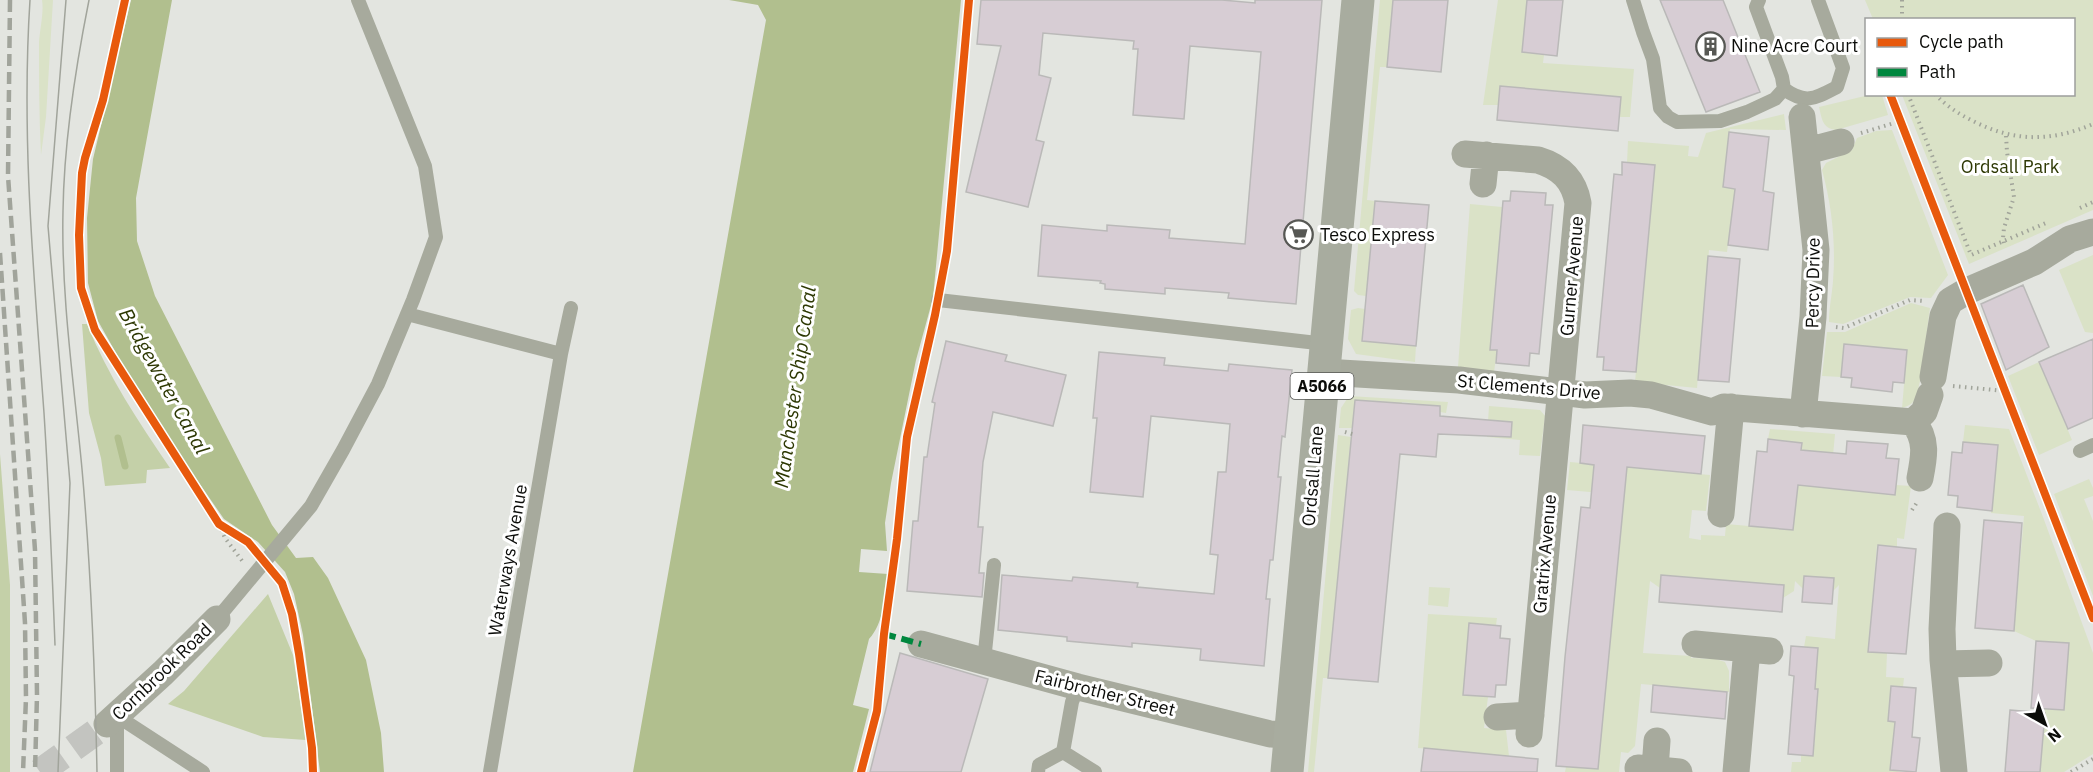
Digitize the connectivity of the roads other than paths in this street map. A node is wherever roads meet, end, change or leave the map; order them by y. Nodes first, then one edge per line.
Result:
1 (358, 0) edge
2 (1358, 0) edge
3 (1633, 0) edge
4 (1759, 0) edge
5 (1818, 0) edge
6 (1784, 89) junction
7 (1802, 117) dead end
8 (1846, 139) road end
9 (1807, 151) junction
10 (1483, 184) dead end
11 (2093, 232) edge
12 (938, 300) dead end
13 (571, 308) dead end
14 (407, 314) junction
15 (561, 354) junction
16 (1325, 358) junction
17 (1561, 393) junction
18 (1731, 407) junction
19 (1803, 414) junction
20 (1913, 422) junction
21 (2093, 445) edge
22 (2079, 451) dead end
23 (1920, 478) dead end
24 (1721, 514) dead end
25 (1947, 526) dead end
26 (994, 565) dead end
27 (225, 609) joint
28 (921, 644) dead end
29 (1695, 644) dead end
30 (984, 661) junction
31 (1989, 663) dead end
32 (1944, 664) junction
33 (1078, 687) junction
34 (1497, 717) dead end
35 (112, 720) junction
36 (1290, 735) junction
37 (1657, 741) dead end
38 (1063, 752) junction
39 (1657, 770) edge
40 (117, 772) edge
41 (203, 772) edge
42 (490, 772) edge
43 (1038, 772) edge
44 (1095, 772) edge
45 (1287, 772) edge
46 (1736, 772) edge
47 (1954, 772) edge

1 - 14 lane
2 - 16 main road, Ordsall Lane / A5066
3 - 6 lane
4 - 6 lane
5 - 6 lane
7 - 9 street, Percy Drive
8 - 9 street
9 - 19 street, Percy Drive
10 - 17 street, Gurner Avenue
11 - 20 street
12 - 16 lane
13 - 15 lane, Waterways Avenue
14 - 15 lane
14 - 27 lane
15 - 42 lane, Waterways Avenue
16 - 17 street, St Clements Drive
16 - 36 main road, Ordsall Lane / A5066
17 - 18 street, St Clements Drive
17 - 34 street, Gratrix Avenue
18 - 19 street, St Clements Drive
18 - 24 street
19 - 20 street, St Clements Drive
20 - 23 street
21 - 22 lane
25 - 32 street
26 - 30 lane
27 - 35 street, Cornbrook Road
28 - 30 street, Fairbrother Street
29 - 46 street
30 - 33 street, Fairbrother Street
31 - 32 street
32 - 47 street
33 - 36 street, Fairbrother Street
33 - 38 lane
35 - 40 lane
35 - 41 lane
36 - 45 main road, Ordsall Lane / A5066
37 - 39 street
38 - 43 lane
38 - 44 lane

